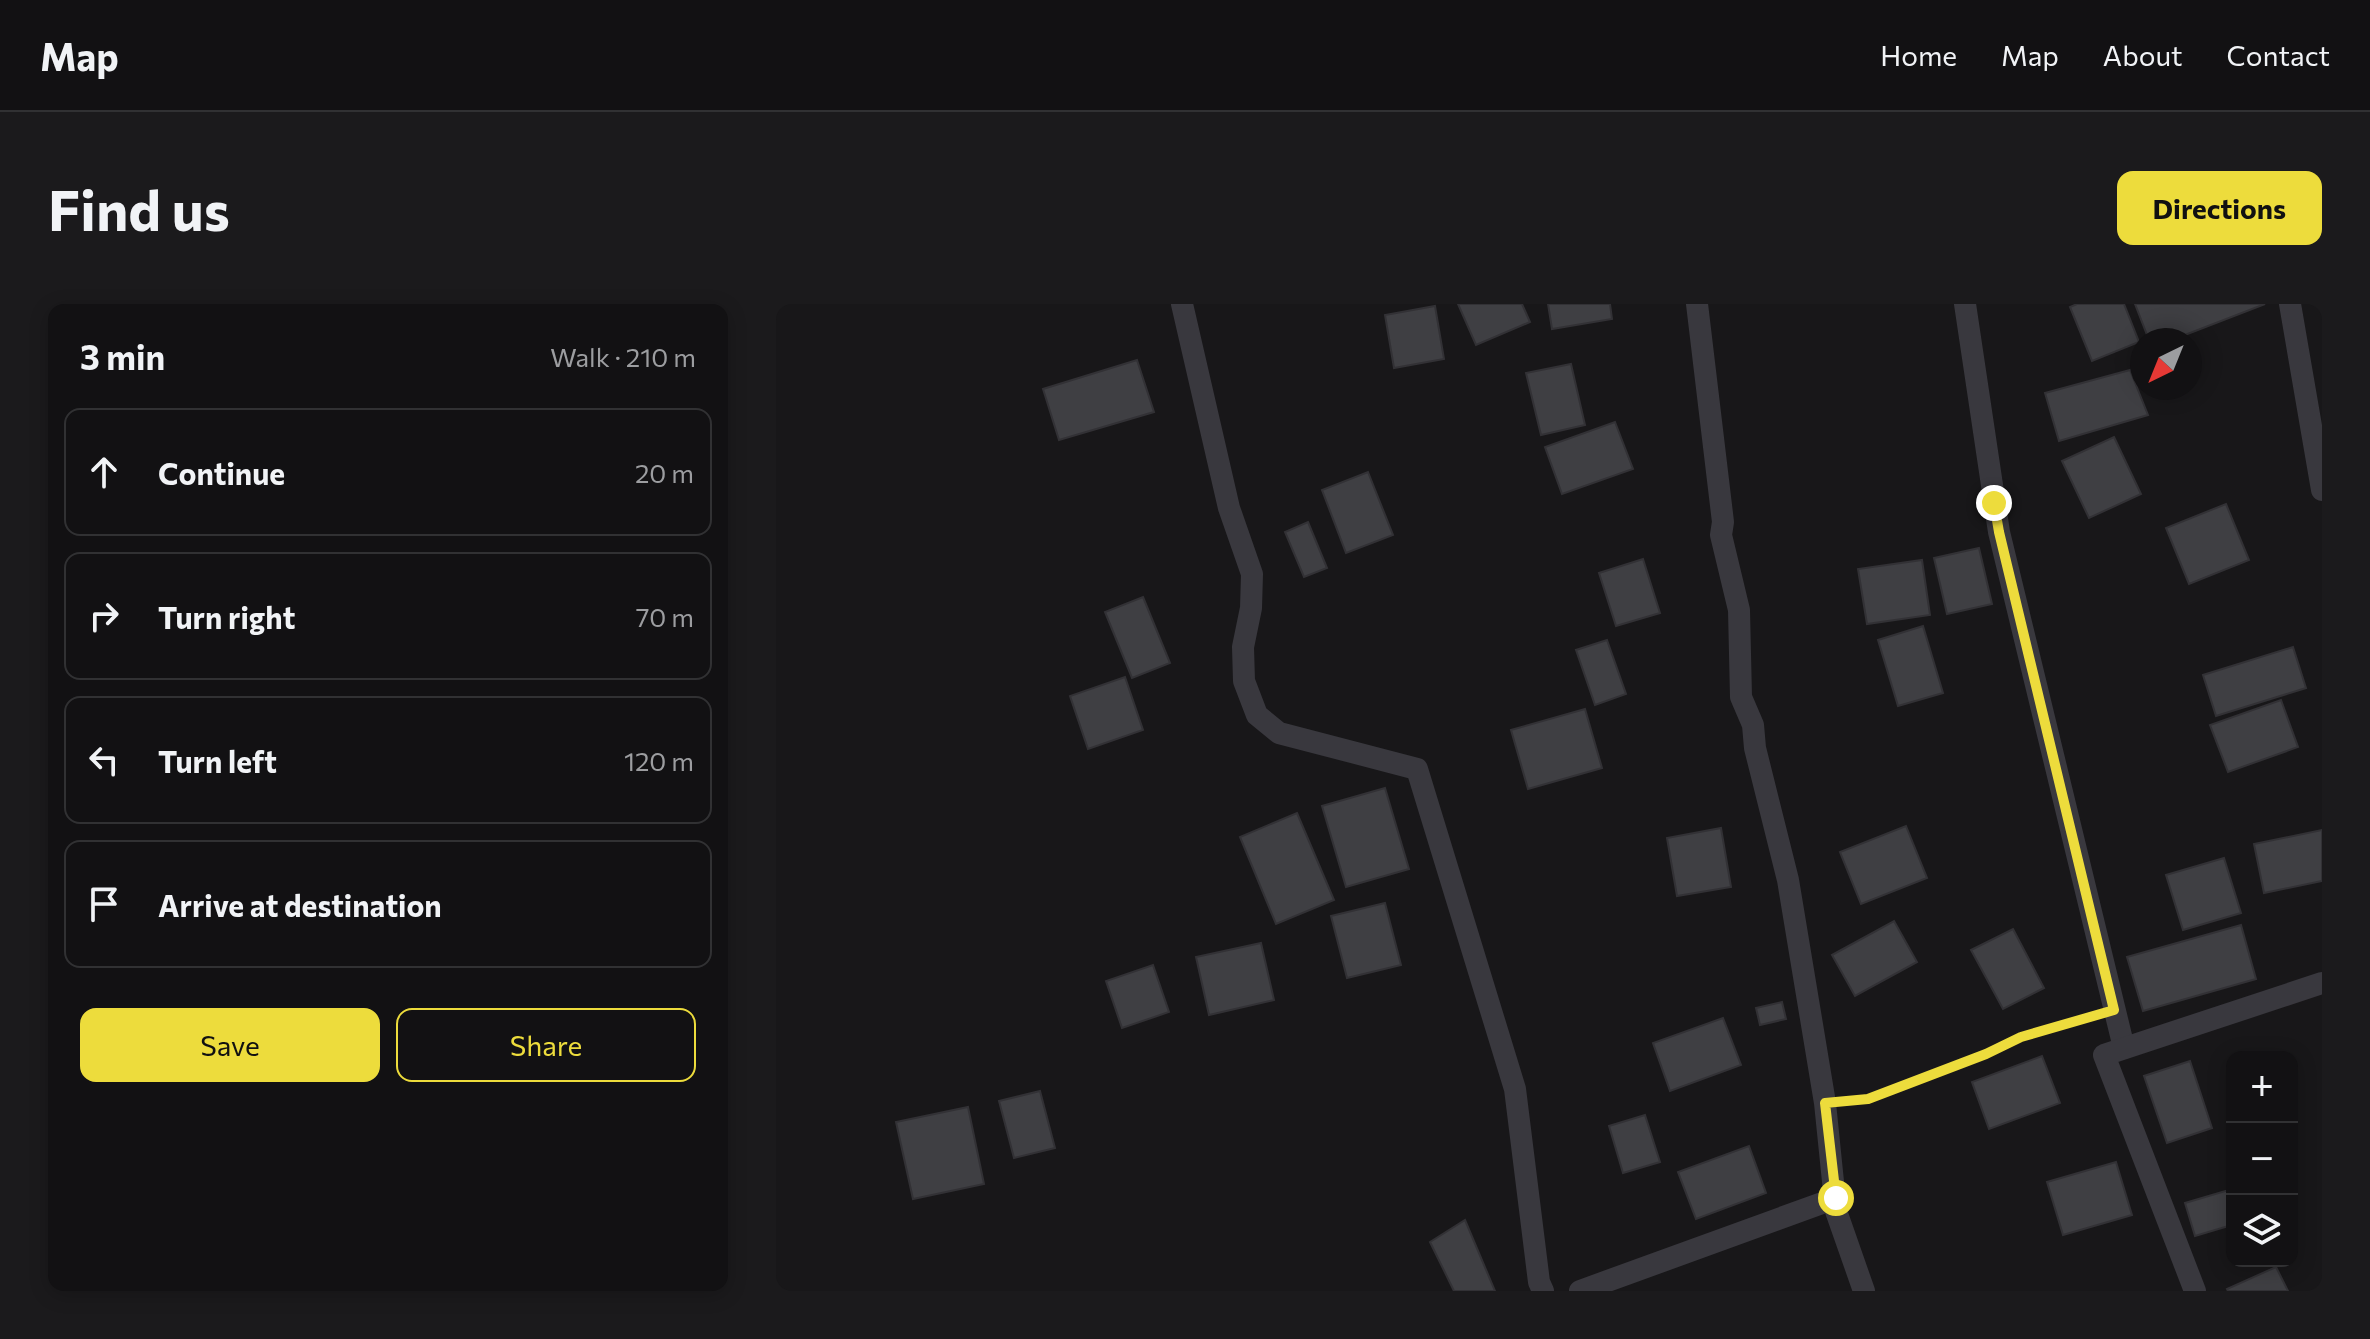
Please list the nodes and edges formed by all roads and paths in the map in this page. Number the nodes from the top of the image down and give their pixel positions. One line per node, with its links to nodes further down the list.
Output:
1 (1182, 304): 11 (street)
2 (1697, 304): 9 (street)
3 (1965, 304): 7 (street)
4 (2290, 304): 5 (street)
5 (2322, 490)
6 (2322, 983): 8 (street)
7 (2114, 1010): 8 (street); 9 (path)
8 (2124, 1048): 14 (street)
9 (1825, 1103): 10 (street)
10 (1836, 1198): 12 (street); 13 (street)
11 (1543, 1291)
12 (1580, 1291)
13 (1864, 1291)
14 (2195, 1291)

